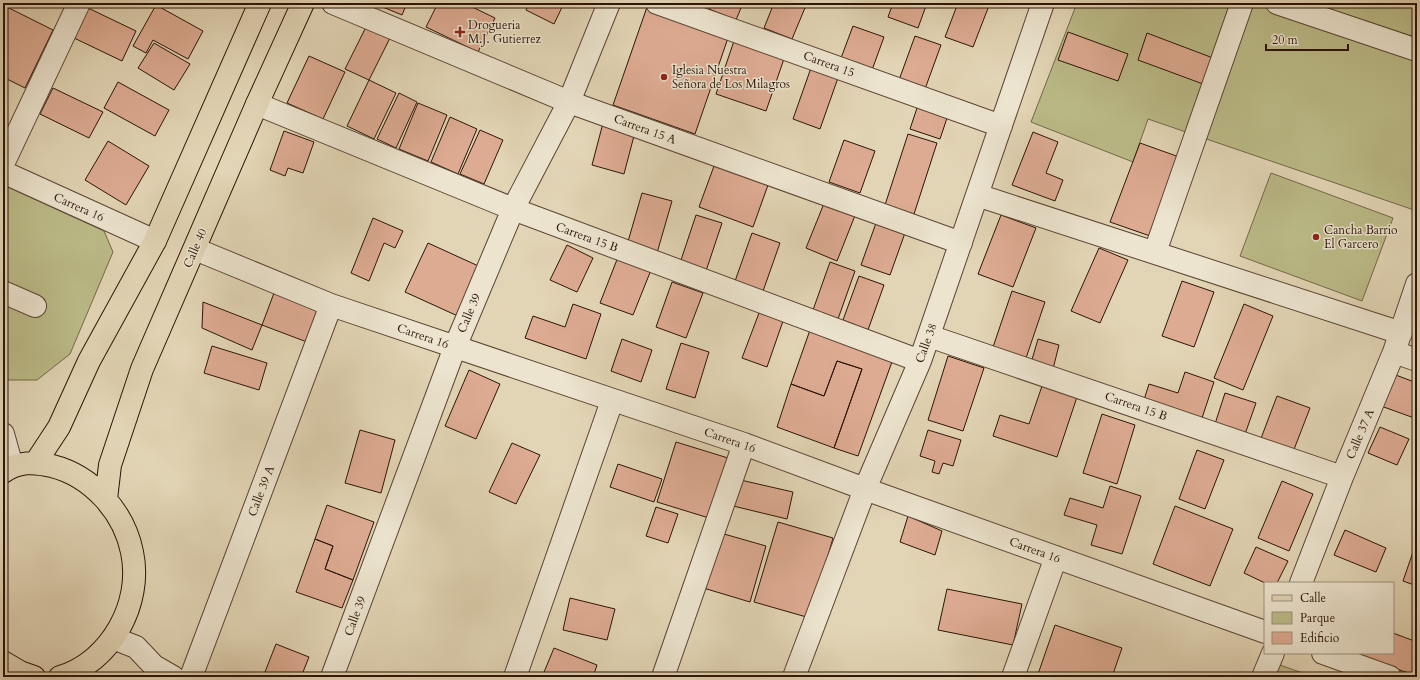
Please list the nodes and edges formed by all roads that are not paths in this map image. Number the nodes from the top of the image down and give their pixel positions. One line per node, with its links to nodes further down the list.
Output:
1 (79, 3): 14 (street)
2 (260, 3): 18 (main road)
3 (303, 3): 12 (main road, Calle 40)
4 (333, 3): 11 (street, Carrera 15 A)
5 (609, 3): 11 (street, Calle 39)
6 (657, 3): 13 (street, Carrera 15)
7 (1242, 3): 21 (street)
8 (1277, 3): 10 (street)
9 (1041, 4): 13 (street, Calle 38)
10 (1417, 50)
11 (569, 102): 17 (street, Calle 39); 19 (street, Carrera 15 A)
12 (257, 104): 17 (street, Carrera 15 B); 20 (main road, Calle 40)
13 (1001, 126): 16 (street, Calle 38)
14 (3, 164)
15 (3, 172): 18 (street, Carrera 16)
16 (977, 195): 19 (street, Calle 38); 21 (street)
17 (513, 209): 28 (street, Calle 39); 30 (street, Carrera 15 B)
18 (155, 240): 34 (main road)
19 (961, 242): 26 (street, Calle 38)
20 (195, 249): 24 (street, Carrera 16); 38 (main road, Calle 40)
21 (1155, 252): 27 (street)
22 (1417, 284): 27 (street, Calle 37 A)
23 (3, 292): 25 (street)
24 (331, 305): 28 (street, Carrera 16); 49 (street, Calle 39 A)
25 (35, 306)
26 (929, 336): 30 (street, Calle 38); 36 (street, Carrera 15 B)
27 (1397, 343): 29 (street); 36 (street, Calle 37 A)
28 (455, 347): 31 (street, Carrera 16); 50 (street, Calle 39)
29 (1417, 360)
30 (920, 361): 37 (street, Calle 38)
31 (612, 401): 33 (street, Carrera 16); 51 (street)
32 (3, 434): 35 (street)
33 (744, 444): 37 (street, Carrera 16); 52 (street)
34 (36, 462): 35 (main road); 38 (main road)
35 (8, 469)
36 (1342, 477): 40 (street, Calle 37 A)
37 (865, 489): 39 (street, Carrera 16); 53 (street, Calle 38)
38 (106, 499): 42 (main road)
39 (1056, 557): 41 (street, Carrera 16); 54 (street)
40 (1301, 582)
41 (1264, 632)
42 (113, 638): 47 (main road); 48 (street)
43 (1273, 654): 55 (street)
44 (1326, 654): 56 (street)
45 (3, 663): 46 (main road)
46 (34, 677)
47 (60, 677)
48 (173, 677)
49 (191, 677)
50 (332, 677)
51 (515, 677)
52 (663, 677)
53 (794, 677)
54 (1012, 677)
55 (1263, 677)
56 (1390, 677)

